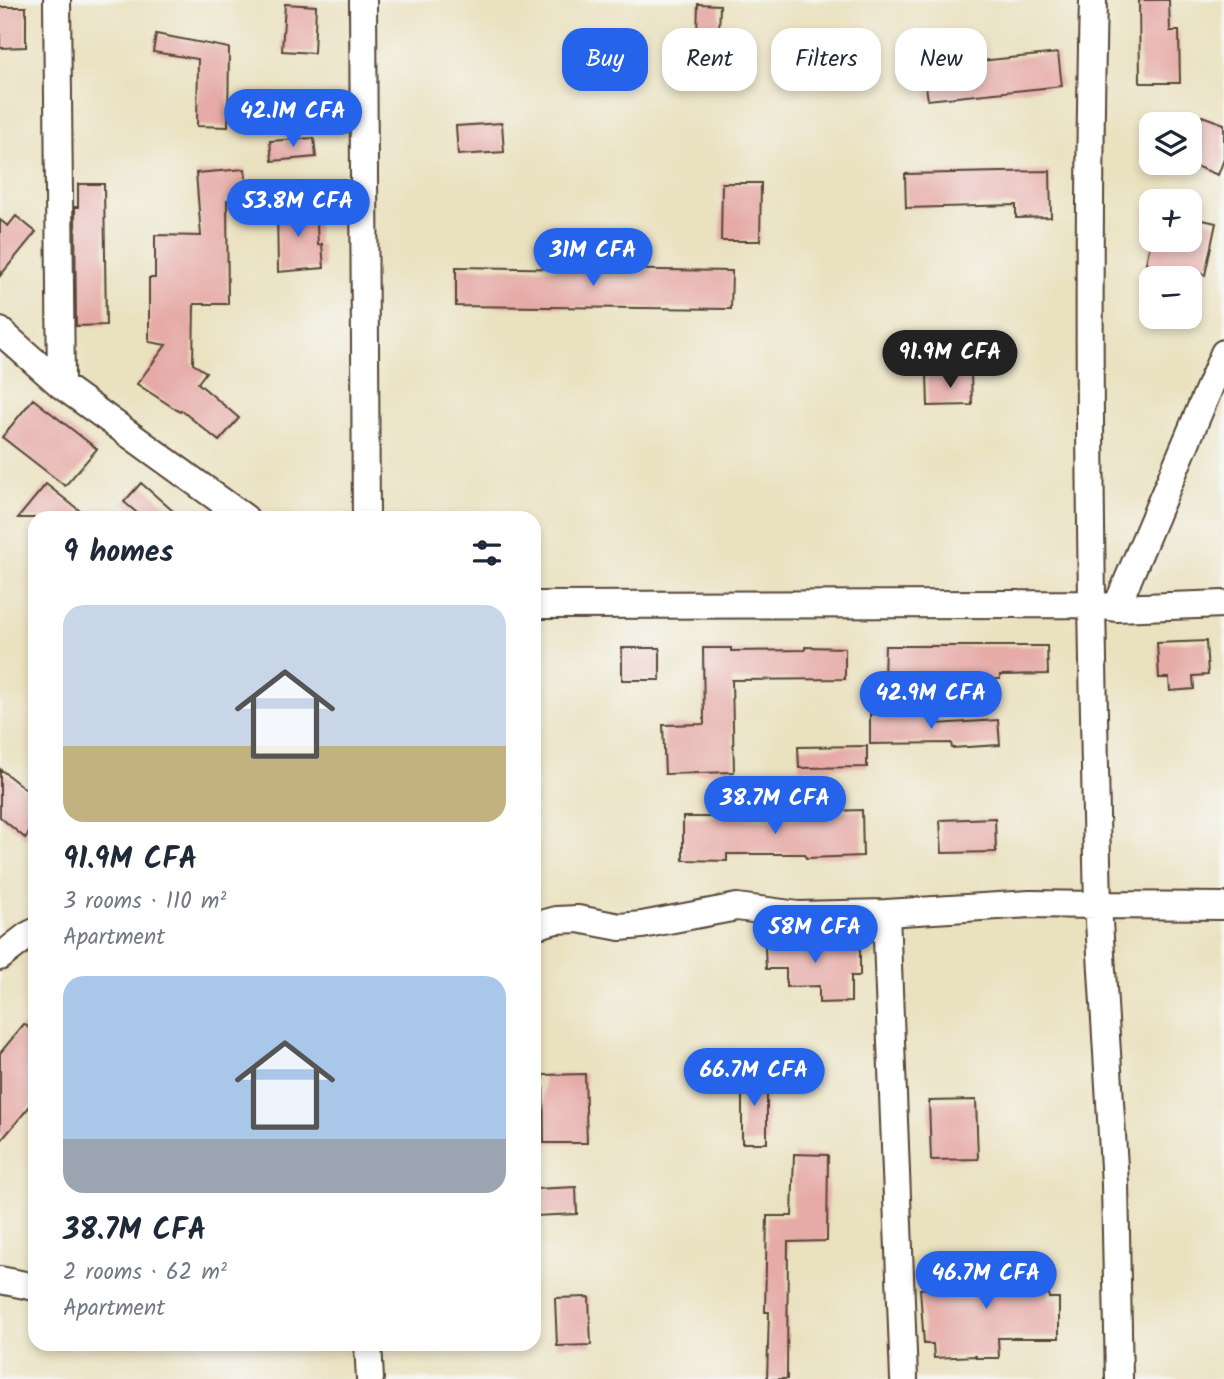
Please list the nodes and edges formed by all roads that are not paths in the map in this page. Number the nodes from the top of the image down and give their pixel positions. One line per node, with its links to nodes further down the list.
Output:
1 (57, 0): 6 (street)
2 (363, 0): 8 (street)
3 (1093, 0): 11 (street)
4 (0, 331): 6 (street)
5 (1224, 353): 11 (street)
6 (61, 385): 7 (street)
7 (235, 511)
8 (366, 511)
9 (1224, 604): 11 (street)
10 (541, 605): 11 (street)
11 (1104, 606): 12 (street)
12 (1098, 905): 13 (street); 14 (street); 23 (street)
13 (1224, 906)
14 (886, 914): 15 (street); 22 (street)
15 (541, 924)
16 (28, 936): 17 (street)
17 (0, 957)
18 (0, 1280): 19 (street)
19 (28, 1286)
20 (368, 1351): 21 (street)
21 (370, 1379)
22 (904, 1379)
23 (1119, 1379)

